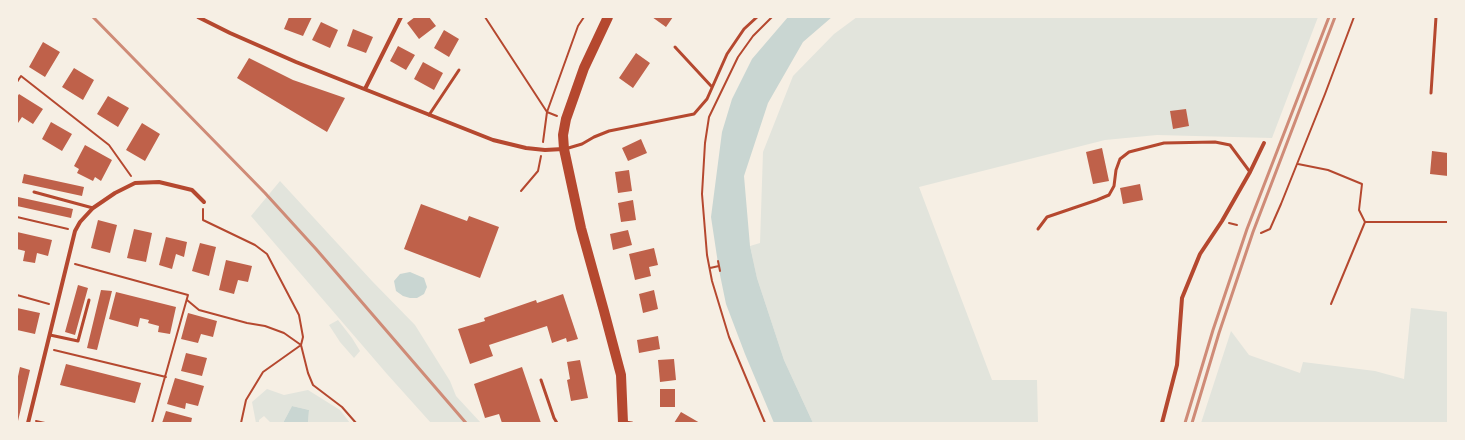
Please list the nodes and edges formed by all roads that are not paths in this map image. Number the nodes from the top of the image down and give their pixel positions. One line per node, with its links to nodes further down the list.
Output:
1 (198, 17): 9 (street)
2 (401, 17): 9 (street)
3 (608, 17): 13 (main road)
4 (757, 17): 8 (lane)
5 (1436, 17): 10 (lane)
6 (674, 47): 8 (lane)
7 (459, 70): 11 (lane)
8 (712, 87): 13 (lane)
9 (365, 90): 11 (street)
10 (1431, 93)
11 (430, 115): 13 (street)
12 (1264, 143): 14 (street)
13 (564, 149): 24 (main road)
14 (1250, 172): 18 (lane); 25 (street)
15 (34, 192): 17 (lane)
16 (204, 202): 17 (street)
17 (93, 208): 20 (street)
18 (1038, 229)
19 (89, 300): 20 (lane)
20 (50, 335): 22 (street)
21 (541, 380): 23 (lane)
22 (28, 423)
23 (557, 423)
24 (626, 423)
25 (1162, 423)

